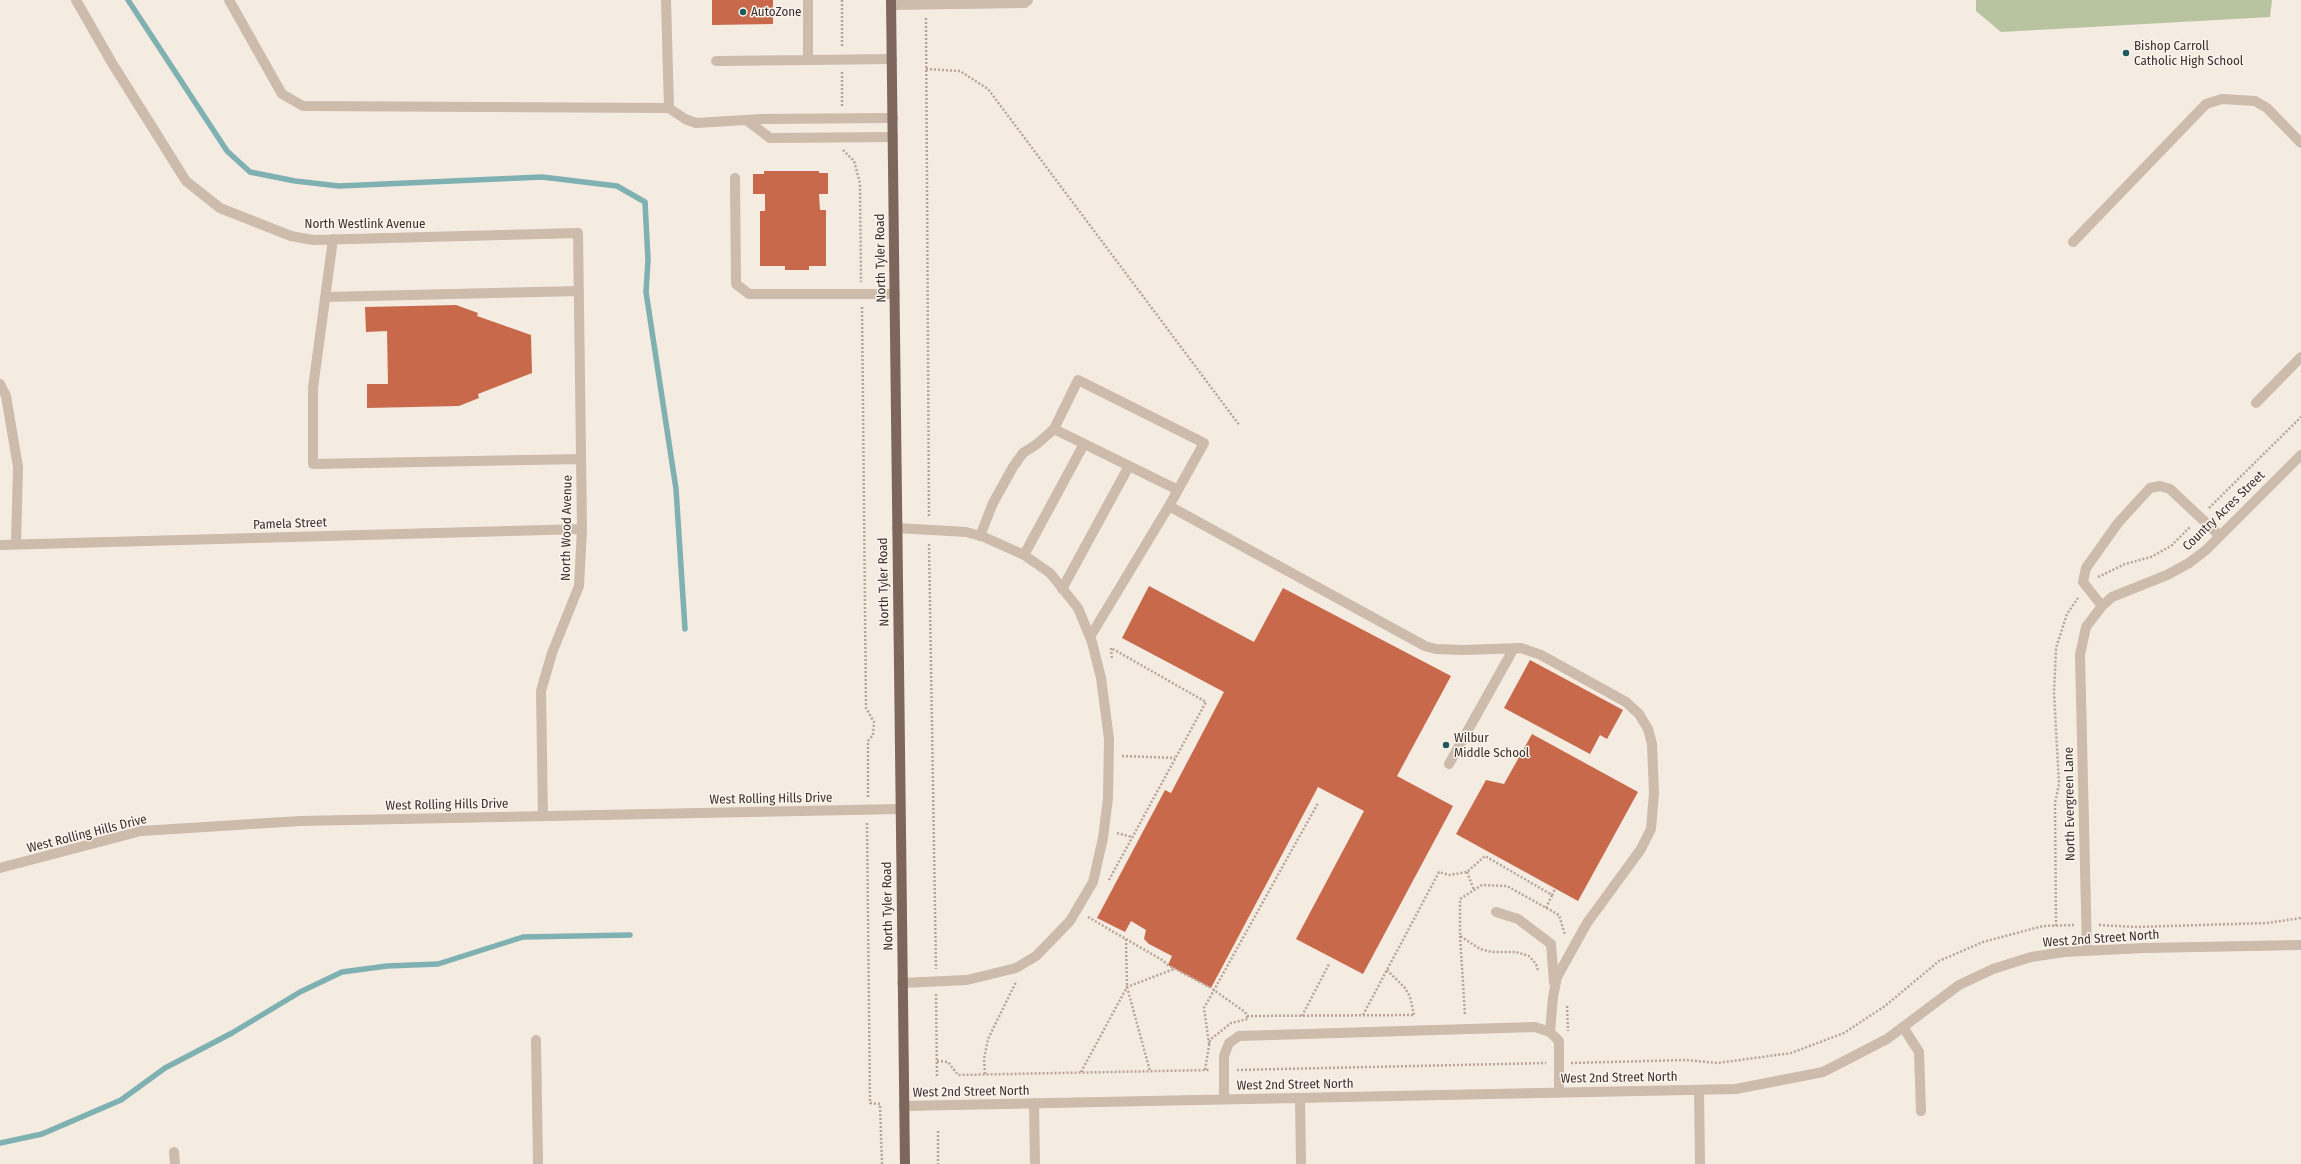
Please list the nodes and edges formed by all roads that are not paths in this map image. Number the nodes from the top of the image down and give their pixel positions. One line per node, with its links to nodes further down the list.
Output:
1 (76, 0): 17 (street, North Westlink Avenue)
2 (229, 0): 10 (street)
3 (666, 0): 10 (street)
4 (808, 0): 8 (street)
5 (1026, 2): 6 (street)
6 (891, 3): 7 (main road, North Tyler Road)
7 (892, 59): 8 (street); 11 (main road, North Tyler Road)
8 (808, 60): 9 (street)
9 (716, 61)
10 (669, 108): 12 (street)
11 (893, 118): 12 (street); 13 (main road, North Tyler Road)
12 (749, 122): 13 (street)
13 (893, 137): 20 (main road, North Tyler Road)
14 (2301, 143): 18 (street)
15 (735, 178): 20 (street)
16 (578, 233): 17 (street, North Westlink Avenue); 19 (street, North Wood Avenue)
17 (333, 239): 21 (street)
18 (2073, 242)
19 (579, 291): 21 (street); 28 (street, North Wood Avenue)
20 (895, 294): 32 (main road, North Tyler Road)
21 (325, 297): 28 (street)
22 (2301, 357): 24 (street)
23 (0, 384): 36 (street)
24 (2256, 403)
25 (1054, 429): 26 (street); 30 (street); 34 (street)
26 (1084, 444): 29 (street); 38 (street)
27 (2301, 454): 35 (street, Country Acres Street)
28 (581, 459): 33 (street, North Wood Avenue)
29 (1129, 466): 30 (street); 39 (street)
30 (1178, 490): 31 (street)
31 (1169, 506): 41 (street); 42 (street)
32 (897, 528): 34 (street); 45 (main road, North Tyler Road)
33 (582, 529): 36 (street, Pamela Street); 46 (street, North Wood Avenue)
34 (980, 536): 38 (street)
35 (2220, 536): 40 (street, Country Acres Street); 40 (street)
36 (16, 544): 37 (street, Pamela Street)
37 (0, 545)
38 (1024, 555): 39 (street)
39 (1062, 589): 41 (street)
40 (2102, 606): 43 (street, Country Acres Street)
41 (1090, 637): 51 (street)
42 (1514, 648): 44 (street); 52 (street)
43 (2080, 655): 50 (street, North Evergreen Lane)
44 (1449, 764)
45 (900, 809): 46 (street, West Rolling Hills Drive); 51 (main road, North Tyler Road)
46 (543, 816): 47 (street, West Rolling Hills Drive)
47 (0, 868)
48 (1496, 912): 52 (street)
49 (2301, 945): 50 (street, West 2nd Street North)
50 (2087, 951): 53 (street, West 2nd Street North)
51 (902, 983): 61 (main road, North Tyler Road)
52 (1555, 986): 54 (street)
53 (1903, 1028): 56 (street, West 2nd Street North); 62 (street)
54 (1550, 1032): 57 (street); 59 (street)
55 (536, 1040): 65 (street)
56 (1699, 1090): 57 (street, West 2nd Street North); 69 (street)
57 (1559, 1093): 58 (street, West 2nd Street North)
58 (1300, 1098): 59 (street, West 2nd Street North); 68 (street)
59 (1224, 1099): 60 (street, West 2nd Street North)
60 (1034, 1103): 61 (street, West 2nd Street North); 67 (street)
61 (904, 1106): 66 (main road, North Tyler Road)
62 (1921, 1111)
63 (174, 1152): 64 (street)
64 (174, 1164)
65 (538, 1164)
66 (905, 1164)
67 (1035, 1164)
68 (1300, 1164)
69 (1700, 1164)

